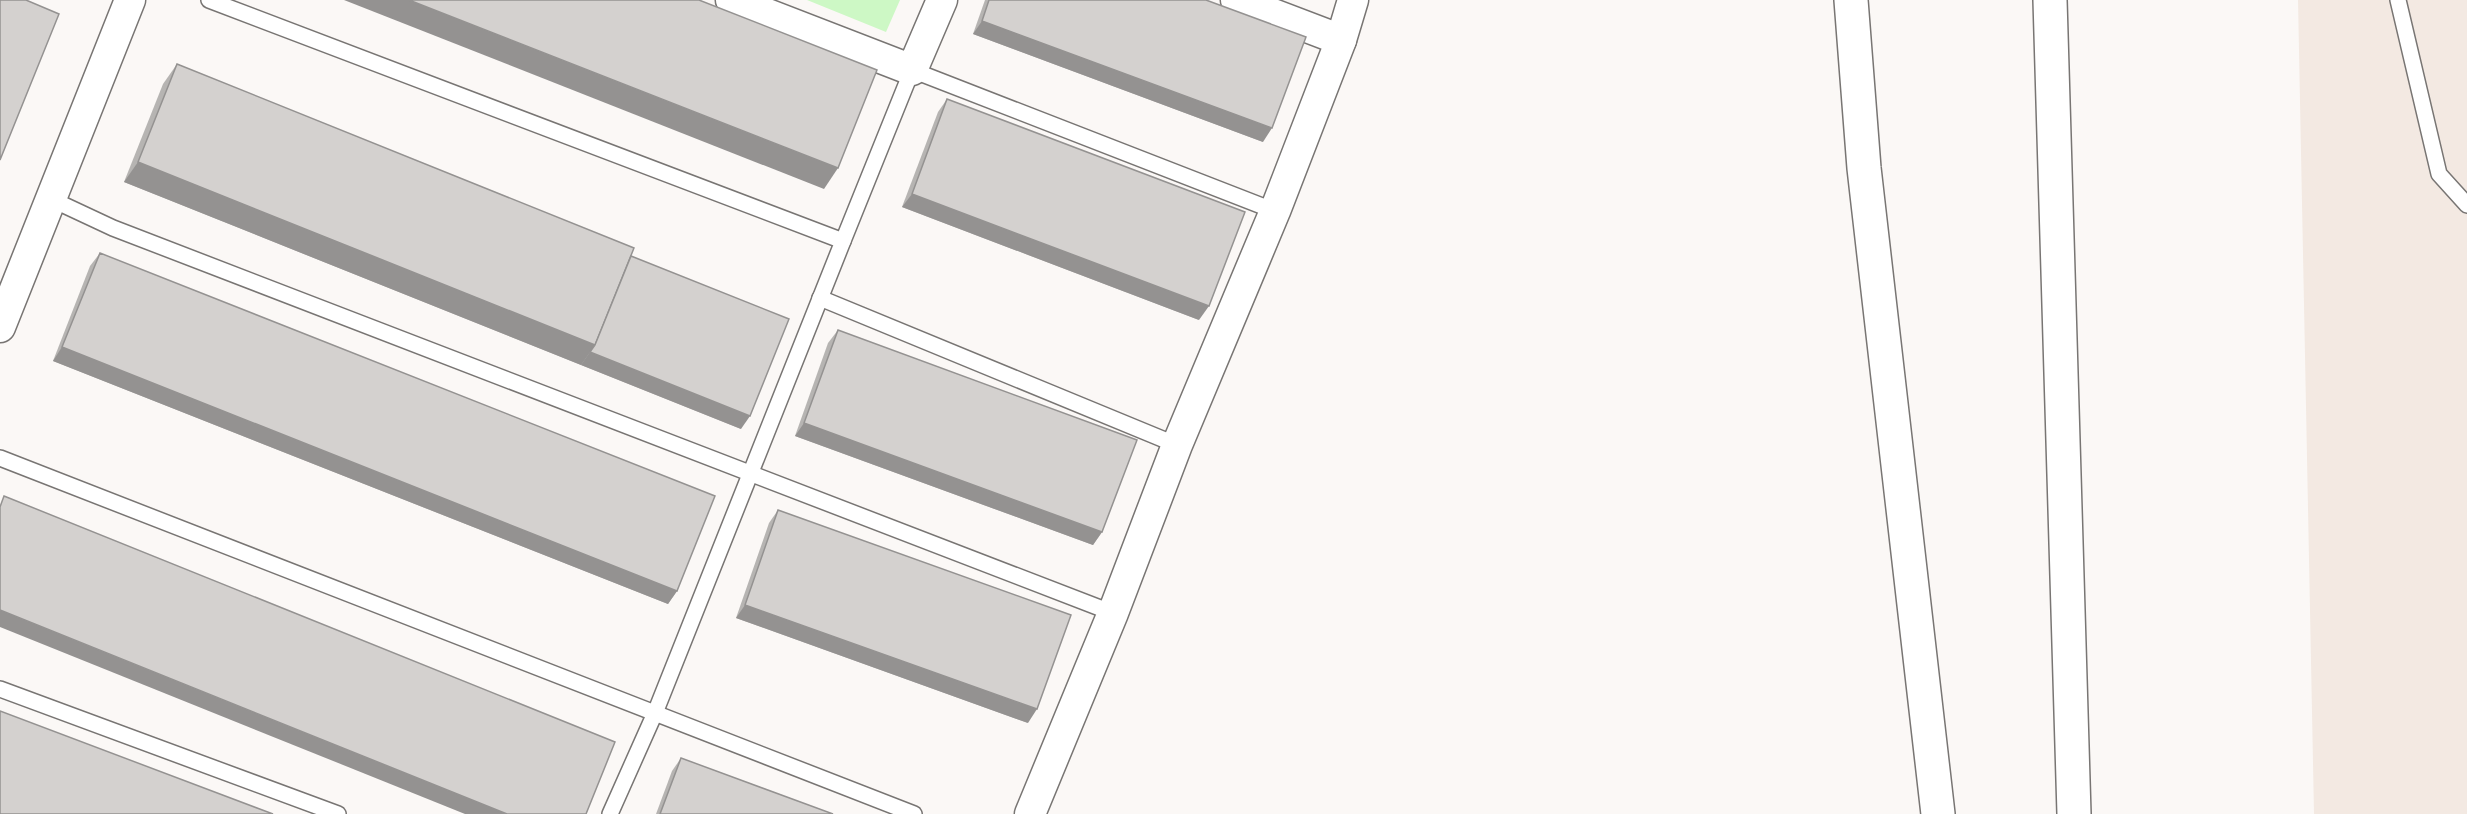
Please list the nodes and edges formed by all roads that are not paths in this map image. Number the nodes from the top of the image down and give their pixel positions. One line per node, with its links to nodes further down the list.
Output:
1 (130, 0): 14 (street)
2 (209, 0): 17 (lane)
3 (731, 0): 12 (street)
4 (942, 0): 12 (street)
5 (1236, 0): 11 (street)
6 (1353, 0): 11 (street)
7 (1834, 0): 13 (main road)
8 (1851, 0): 13 (main road)
9 (2050, 0): 31 (main road)
10 (2398, 0): 15 (lane)
11 (1341, 40): 16 (street)
12 (912, 70): 16 (lane); 17 (lane)
13 (1864, 168): 30 (main road)
14 (51, 199): 19 (street); 22 (lane)
15 (2467, 205)
16 (1275, 211): 20 (street)
17 (843, 241): 18 (lane)
18 (820, 298): 20 (lane); 22 (lane)
19 (0, 327)
20 (1177, 445): 23 (street)
21 (0, 458): 25 (lane)
22 (751, 472): 23 (lane); 25 (lane)
23 (1113, 613): 29 (street)
24 (0, 689): 26 (lane)
25 (655, 713): 27 (lane); 28 (lane)
26 (338, 814)
27 (610, 814)
28 (914, 814)
29 (1030, 814)
30 (1938, 814)
31 (2074, 814)

